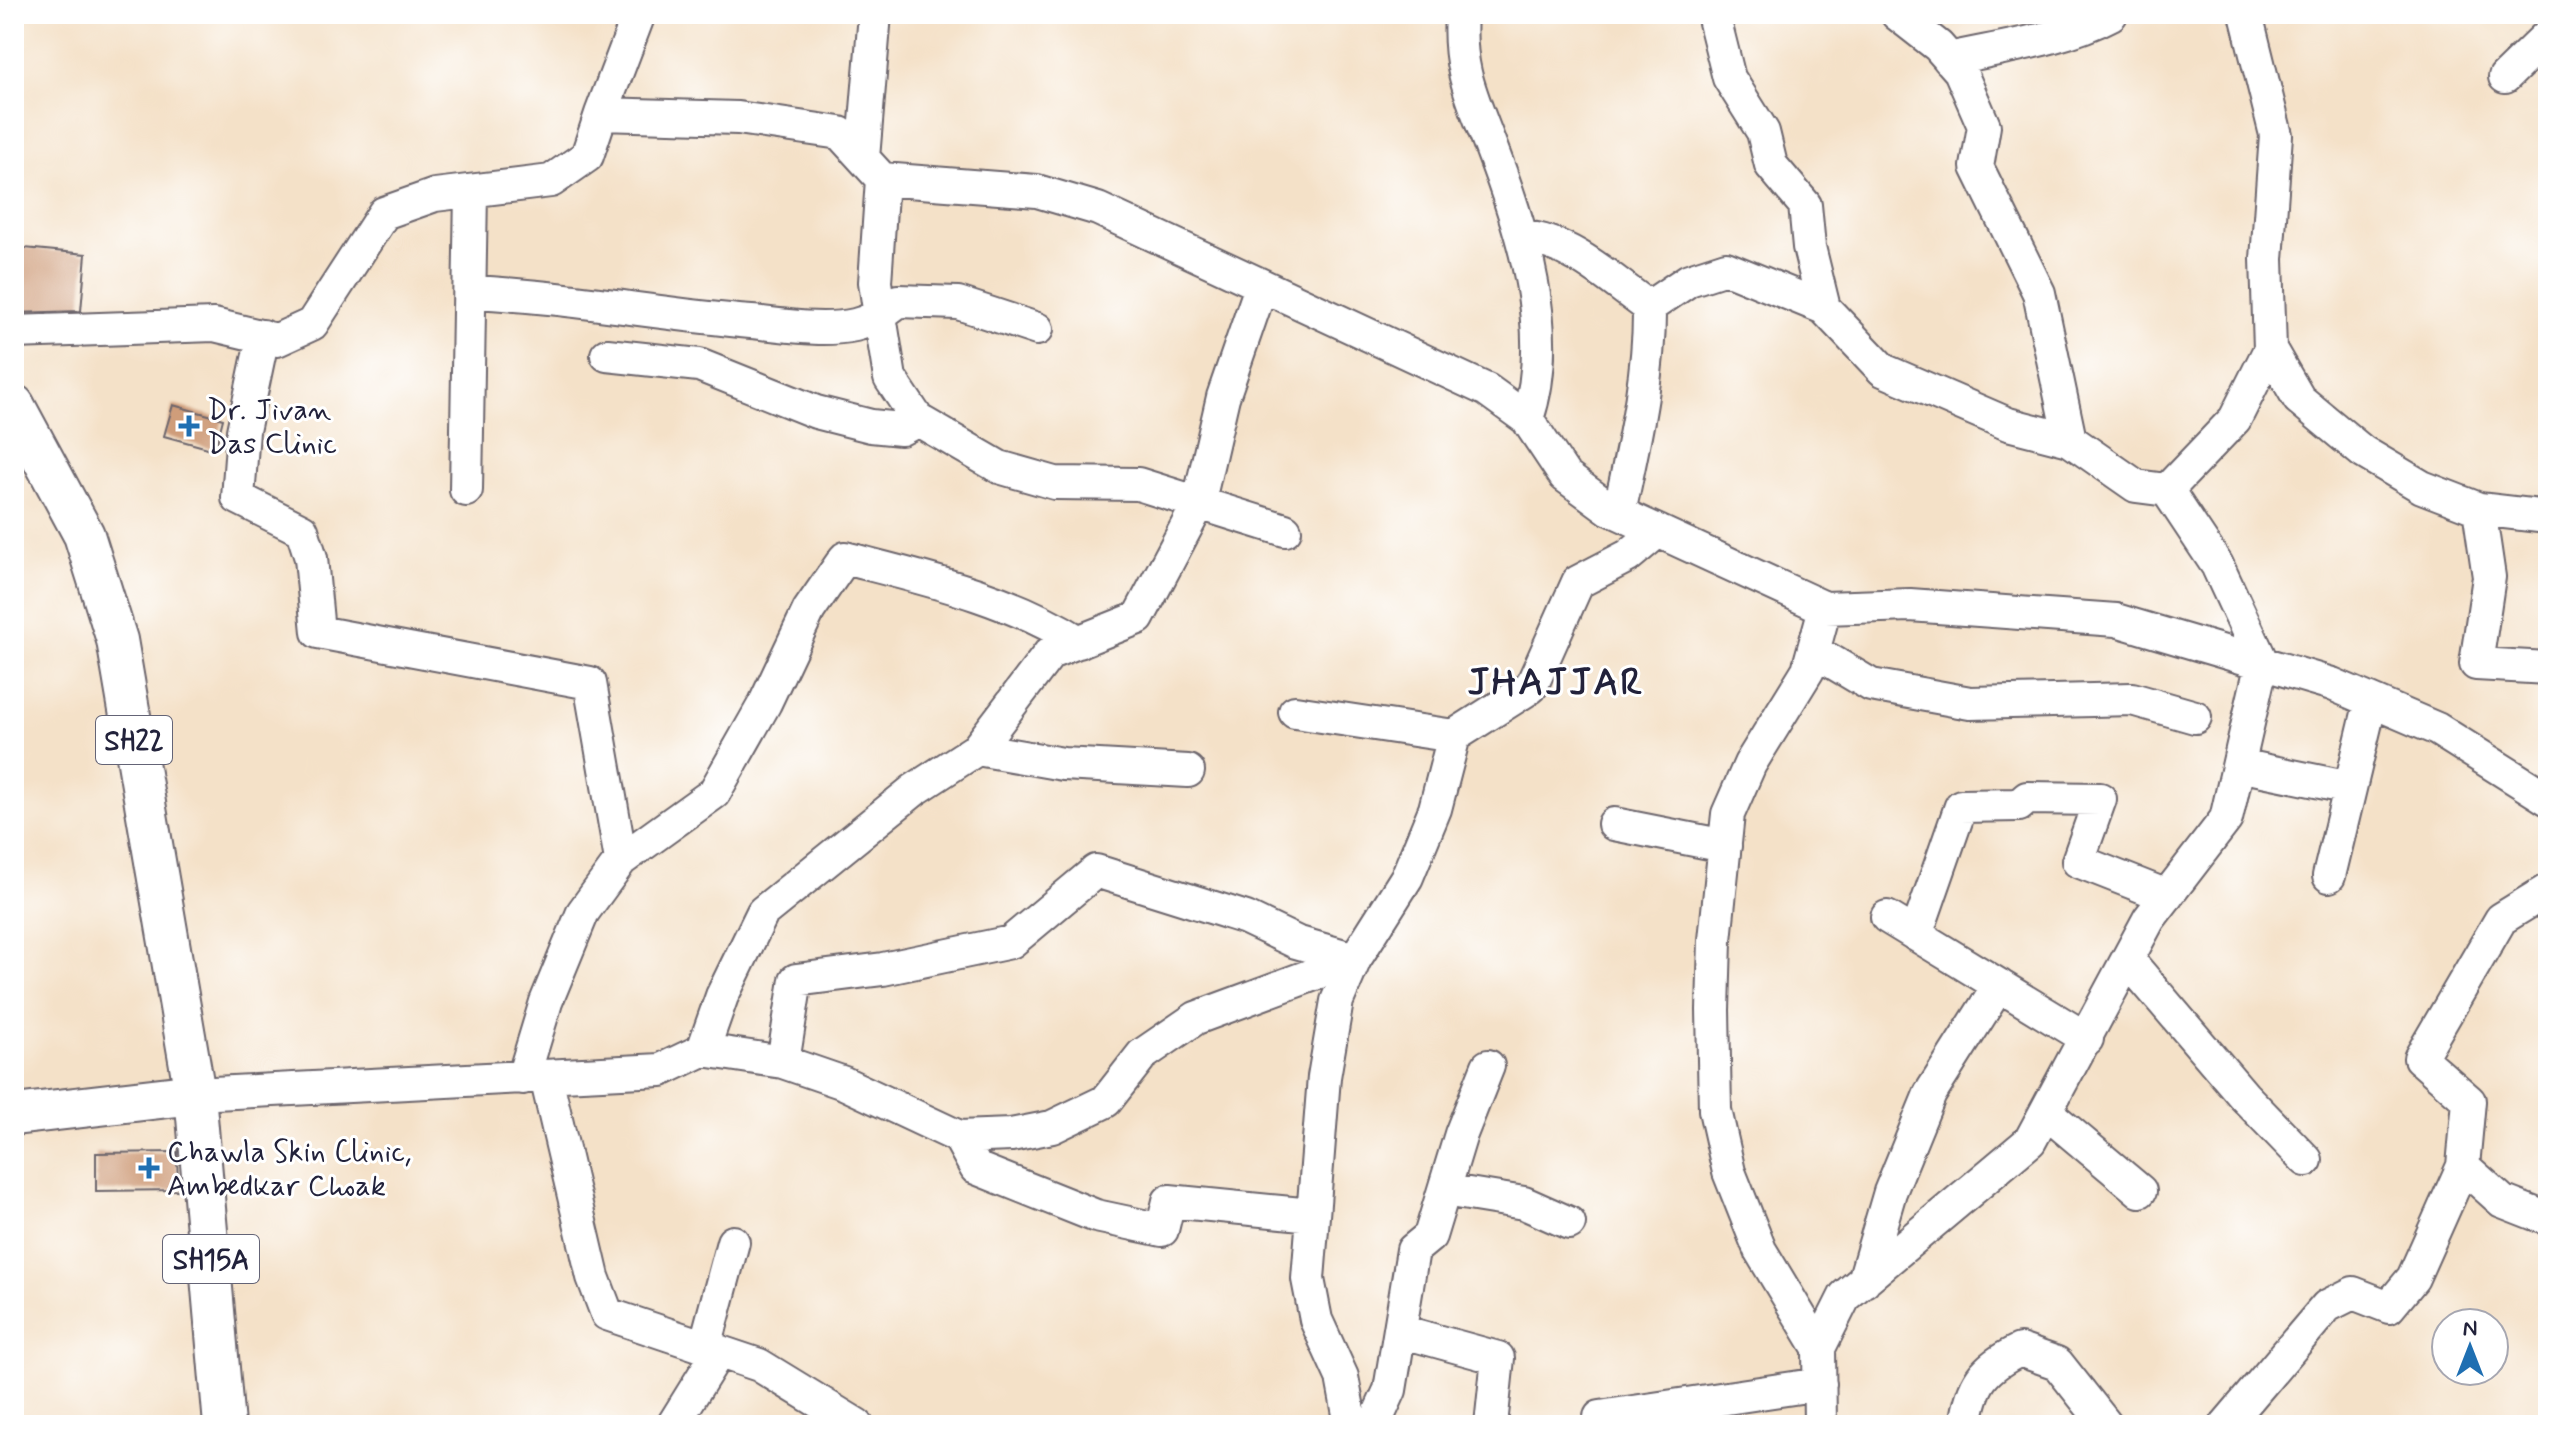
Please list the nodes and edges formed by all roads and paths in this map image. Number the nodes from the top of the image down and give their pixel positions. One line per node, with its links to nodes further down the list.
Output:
1 (639, 14): 11 (street)
2 (875, 14): 12 (street)
3 (1461, 14): 14 (street)
4 (1713, 14): 18 (street)
5 (1897, 14): 9 (street)
6 (2111, 14): 9 (street)
7 (2246, 14): 23 (street)
8 (2548, 35): 10 (street)
9 (1949, 59): 28 (street)
10 (2505, 77)
11 (601, 114): 12 (street); 13 (street)
12 (872, 168): 15 (street); 19 (street)
13 (471, 191): 16 (street); 22 (street)
14 (1524, 237): 17 (street); 26 (street)
15 (1261, 287): 26 (street); 32 (street)
16 (470, 292): 19 (street); 30 (street)
17 (1649, 307): 18 (street); 34 (street)
18 (1824, 308): 28 (street)
19 (880, 316): 20 (street); 27 (street)
20 (1037, 329)
21 (14, 332): 22 (street)
22 (263, 336): 54 (street)
23 (2270, 349): 31 (street); 33 (street)
24 (607, 355): 27 (street)
25 (14, 405): 29 (main road, SH22)
26 (1527, 419): 34 (street)
27 (918, 420): 32 (street)
28 (2070, 440): 31 (street)
29 (24, 449): 68 (main road, SH22)
30 (466, 490)
31 (2167, 490): 41 (street)
32 (1198, 505): 36 (street); 39 (street)
33 (2479, 509): 35 (street); 42 (street)
34 (1619, 513): 37 (street)
35 (2548, 517)
36 (1285, 530)
37 (1658, 531): 38 (street); 46 (street)
38 (1825, 608): 40 (street); 41 (street)
39 (1079, 642): 47 (street); 54 (street)
40 (1814, 651): 45 (street); 53 (street)
41 (2262, 662): 43 (street); 48 (street)
42 (2548, 668)
43 (2371, 701): 50 (street); 51 (street)
44 (1295, 712): 46 (street)
45 (2195, 717)
46 (1454, 736): 60 (street)
47 (977, 749): 49 (street); 64 (street)
48 (2239, 765): 50 (street); 57 (street)
49 (1188, 771)
50 (2350, 788): 55 (street)
51 (2548, 799)
52 (1614, 824): 53 (street)
53 (1725, 846): 82 (street)
54 (621, 860): 67 (street)
55 (2329, 876)
56 (2548, 890): 73 (street)
57 (2167, 896): 59 (street); 61 (street)
58 (1887, 917): 59 (street)
59 (1916, 935): 62 (street)
60 (1355, 959): 65 (street); 71 (street); 76 (street)
61 (2128, 960): 63 (street); 72 (street)
62 (1999, 985): 63 (street); 80 (street)
63 (2087, 1039): 69 (street)
64 (703, 1050): 65 (street); 67 (street)
65 (783, 1062): 71 (street)
66 (1488, 1066): 74 (street)
67 (534, 1077): 68 (street); 83 (street)
68 (195, 1094): 70 (main road); 86 (main road, SH15A)
69 (2046, 1112): 75 (street); 80 (street)
70 (14, 1115)
71 (959, 1137): 76 (street)
72 (2306, 1160)
73 (2463, 1166): 77 (street); 95 (street)
74 (1444, 1190): 78 (street); 81 (street)
75 (2140, 1191)
76 (1312, 1215): 89 (street)
77 (2548, 1219)
78 (1569, 1223)
79 (733, 1242): 83 (street)
80 (1864, 1281): 82 (street)
81 (1400, 1331): 90 (street); 91 (street)
82 (1819, 1348): 84 (street)
83 (712, 1349): 87 (street); 88 (street)
84 (1820, 1384): 85 (street); 92 (street)
85 (1600, 1417)
86 (224, 1425)
87 (673, 1425)
88 (857, 1425)
89 (1351, 1425)
90 (1374, 1425)
91 (1491, 1425)
92 (1820, 1425)
93 (1966, 1425): 94 (street)
94 (2106, 1425)
95 (2226, 1425)

